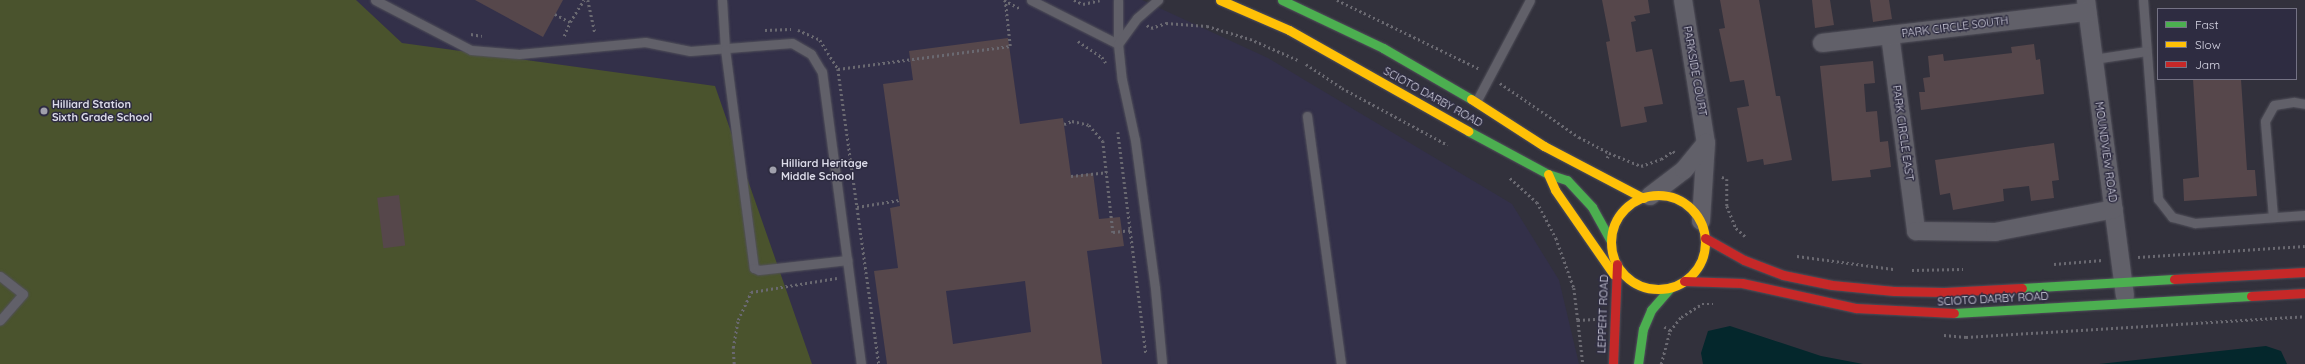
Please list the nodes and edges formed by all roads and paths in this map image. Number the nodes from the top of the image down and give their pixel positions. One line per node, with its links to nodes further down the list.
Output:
1 (375, 0): 27 (lane)
2 (584, 0): 20 (path)
3 (588, 0): 21 (path)
4 (722, 0): 27 (lane)
5 (1004, 0): 17 (path)
6 (1032, 0): 26 (lane)
7 (1074, 0): 8 (path)
8 (1100, 0)
9 (1118, 0): 26 (lane)
10 (1158, 0): 19 (lane)
11 (1220, 0): 40 (main road, SCIOTO DARBY ROAD)
12 (1282, 0): 32 (main road, SCIOTO DARBY ROAD)
13 (1530, 0): 32 (lane)
14 (1683, 0): 37 (street, PARKSIDE COURT)
15 (2143, 0): 28 (lane)
16 (2086, 6): 22 (street, PARK CIRCLE SOUTH); 29 (street, MOUNDVIEW ROAD)
17 (1025, 12)
18 (555, 14): 20 (path)
19 (1137, 18): 26 (lane); 38 (path)
20 (570, 22): 23 (path)
21 (587, 34)
22 (1890, 35): 25 (street, PARK CIRCLE SOUTH); 46 (street, PARK CIRCLE EAST)
23 (572, 36)
24 (1072, 37): 31 (path)
25 (1822, 43)
26 (1118, 44): 79 (lane)
27 (726, 49): 55 (lane); 55 (lane)
28 (2146, 51): 29 (lane); 48 (lane)
29 (2094, 59): 46 (street, MOUNDVIEW ROAD)
30 (838, 68): 45 (path)
31 (1109, 68)
32 (1476, 102): 43 (main road, SCIOTO DARBY ROAD)
33 (2305, 104): 48 (lane)
34 (1307, 116): 80 (lane)
35 (1064, 124): 39 (path)
36 (1117, 126): 49 (path)
37 (1706, 143): 43 (street); 50 (street, PARKSIDE COURT)
38 (1453, 147)
39 (1107, 172): 41 (path); 49 (path)
40 (1548, 174): 51 (main road, SCIOTO DARBY ROAD); 65 (main road)
41 (1071, 176)
42 (1509, 177): 74 (path)
43 (1646, 197): 50 (main road); 51 (main road)
44 (899, 200): 45 (path)
45 (857, 207): 62 (path)
46 (2114, 209): 54 (street, MOUNDVIEW ROAD)
47 (2305, 215): 48 (lane)
48 (2273, 217)
49 (1132, 230): 75 (path)
50 (1703, 230): 66 (main road); 67 (main road, SCIOTO DARBY ROAD)
51 (1611, 241): 56 (main road)
52 (2305, 246): 54 (path)
53 (1788, 254): 59 (path)
54 (2120, 258): 57 (path); 67 (street, MOUNDVIEW ROAD)
55 (848, 260): 64 (lane)
56 (1617, 264): 65 (main road, LEPPERT ROAD); 68 (main road)
57 (2052, 264)
58 (1968, 269): 60 (path)
59 (1898, 270)
60 (1906, 270)
61 (2305, 272): 67 (main road, SCIOTO DARBY ROAD)
62 (867, 274): 64 (path); 78 (path)
63 (0, 276): 73 (lane)
64 (850, 276): 76 (path); 77 (lane)
65 (1616, 278): 72 (main road, LEPPERT ROAD)
66 (1684, 281): 68 (main road); 70 (main road, SCIOTO DARBY ROAD)
67 (2123, 282): 70 (street, MOUNDVIEW ROAD)
68 (1671, 287): 71 (main road)
69 (2305, 293): 70 (main road, SCIOTO DARBY ROAD)
70 (2126, 303)
71 (1648, 317): 83 (main road); 84 (path)
72 (1614, 318): 74 (path); 82 (main road, LEPPERT ROAD)
73 (0, 320)
74 (1578, 320): 81 (path)
75 (1146, 357)
76 (734, 364)
77 (861, 364)
78 (879, 364)
79 (1162, 364)
80 (1341, 364)
81 (1583, 364)
82 (1613, 364)
83 (1638, 364)
84 (1661, 364)

